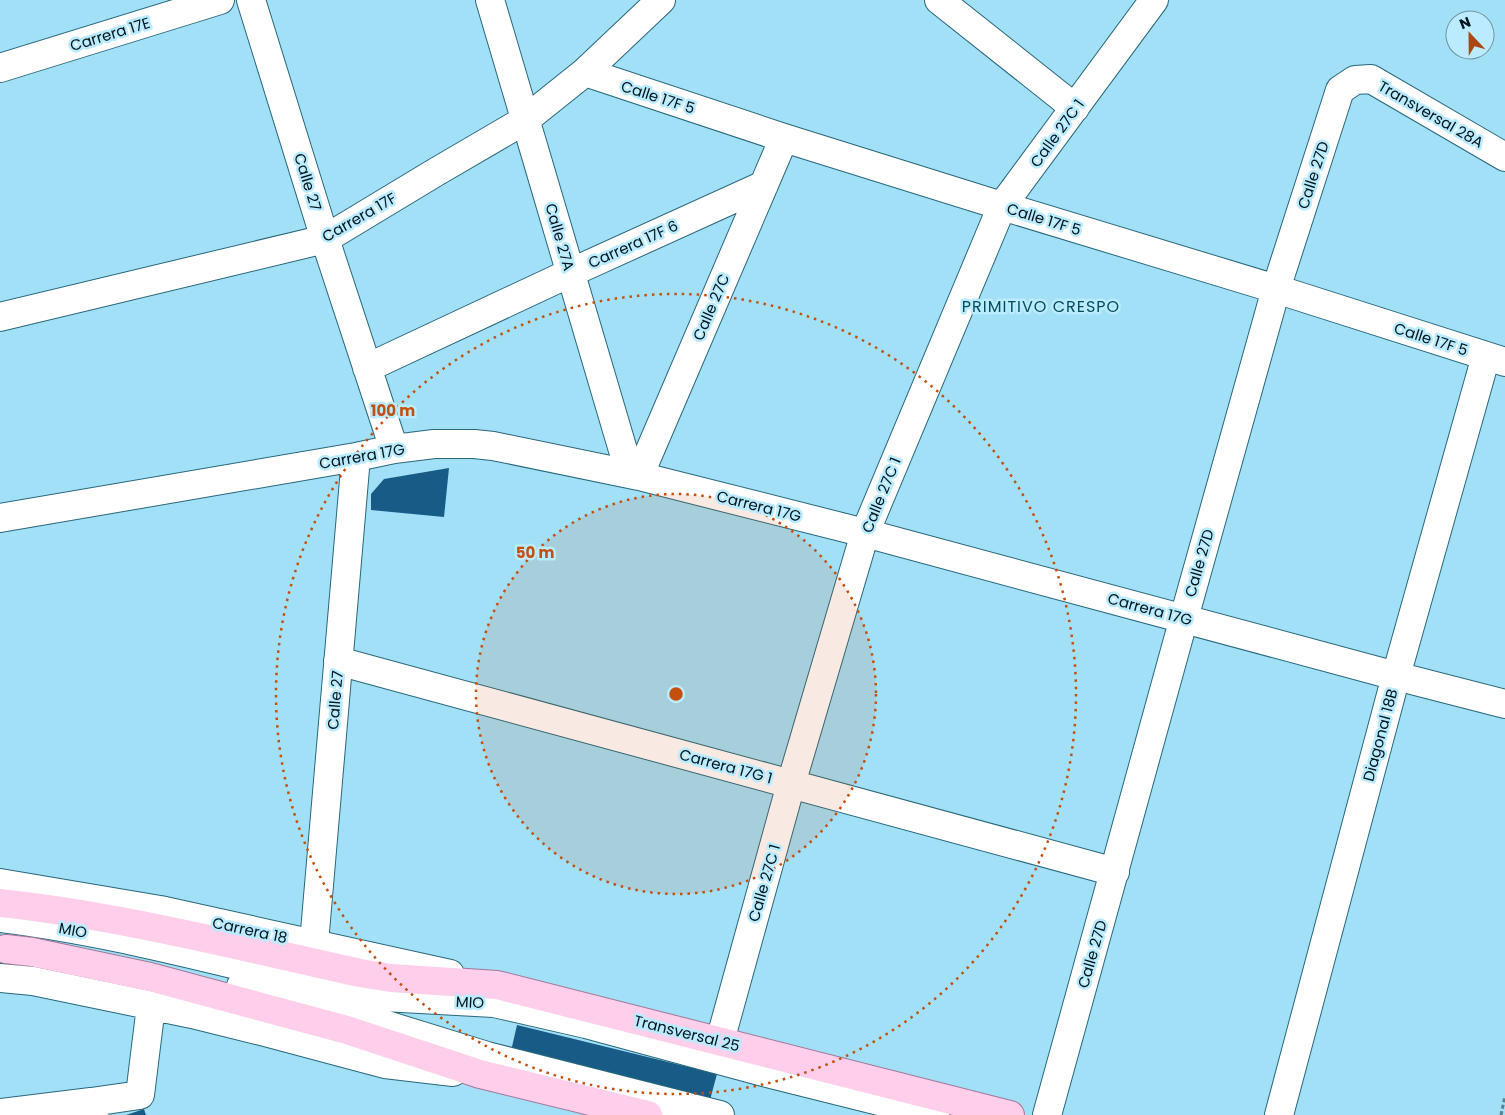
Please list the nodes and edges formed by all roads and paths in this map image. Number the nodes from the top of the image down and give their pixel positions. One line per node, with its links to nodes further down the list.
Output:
1 (220, 0): 7 (street, Carrera 17E)
2 (252, 0): 16 (street, Calle 27)
3 (490, 0): 11 (street, Calle 27A)
4 (661, 0): 8 (street, Carrera 17F)
5 (939, 0): 10 (street)
6 (1154, 0): 10 (street, Calle 27C 1)
7 (0, 68)
8 (585, 72): 11 (street, Carrera 17F); 12 (street, Calle 17F 5)
9 (1355, 80): 13 (street, Transversal 28A); 18 (street, Calle 27D)
10 (1075, 108): 15 (street, Calle 27C 1)
11 (525, 120): 16 (street, Carrera 17F); 17 (street, Calle 27A)
12 (784, 138): 14 (street, Calle 27C); 15 (street, Calle 17F 5)
13 (1505, 157)
14 (764, 185): 17 (street, Carrera 17F 6); 24 (street, Calle 27C)
15 (1002, 206): 18 (street, Calle 17F 5); 26 (street, Calle 27C 1)
16 (325, 239): 19 (street, Carrera 17F); 21 (street, Calle 27)
17 (570, 273): 21 (street, Carrera 17F 6); 24 (street, Calle 27A)
18 (1276, 289): 20 (street, Calle 17F 5); 27 (street, Calle 27D)
19 (0, 317)
20 (1495, 359): 29 (street, Diagonal 18B)
21 (367, 368): 22 (street, Calle 27)
22 (394, 449): 23 (street, Carrera 17G); 24 (street, Carrera 17G)
23 (356, 457): 25 (street, Carrera 17G); 28 (street, Calle 27)
24 (635, 475): 26 (street, Carrera 17G)
25 (0, 518)
26 (864, 533): 27 (street, Carrera 17G); 31 (street, Calle 27C 1)
27 (1184, 618): 29 (street, Carrera 17G); 32 (street, Calle 27D)
28 (338, 661): 31 (street, Carrera 17G 1); 36 (street, Calle 27)
29 (1396, 676): 30 (street, Carrera 17G); 51 (street, Diagonal 18B)
30 (1505, 704)
31 (791, 784): 32 (street, Carrera 17G 1); 41 (street, Calle 27C 1)
32 (1115, 872): 50 (street, Calle 27D)
33 (0, 883): 36 (street, Carrera 18)
34 (0, 903): 37 (main road, Carrera 18)
35 (3, 934): 42 (main road); 47 (street, MIO); 48 (street, MIO)
36 (314, 943): 39 (street, Carrera 18)
37 (360, 973): 39 (main road, Transversal 25)
38 (0, 978): 40 (street)
39 (497, 985): 41 (main road, Transversal 25)
40 (151, 1006): 42 (street); 44 (street)
41 (720, 1041): 49 (main road, Transversal 25)
42 (480, 1074): 46 (main road)
43 (1505, 1096): 52 (path)
44 (93, 1108): 45 (street)
45 (0, 1112)
46 (648, 1115)
47 (720, 1115)
48 (935, 1115)
49 (1010, 1115)
50 (1047, 1115)
51 (1279, 1115)
52 (1501, 1115)

